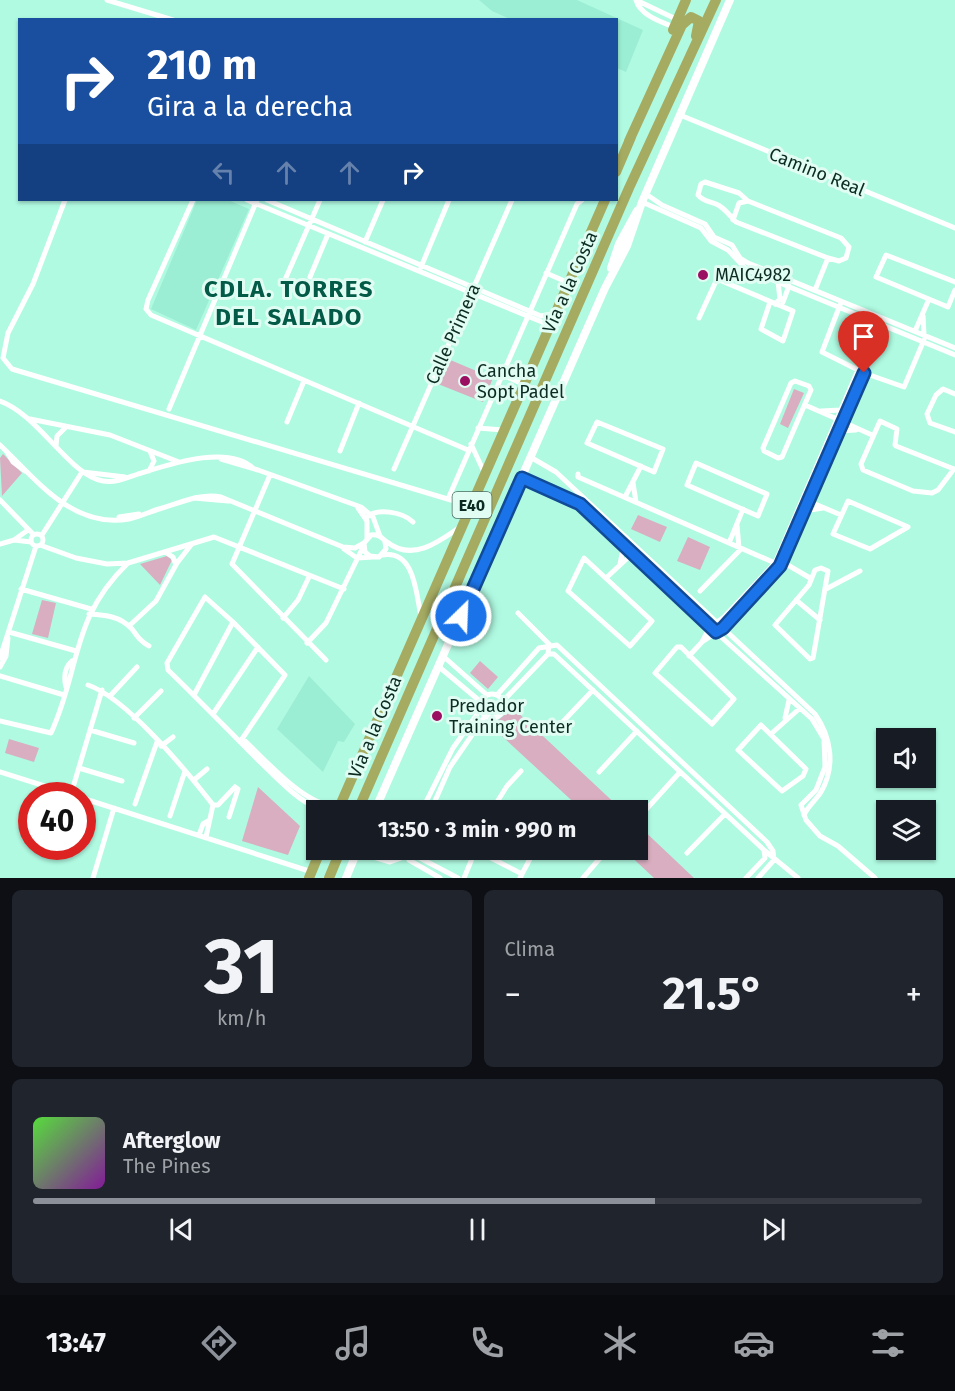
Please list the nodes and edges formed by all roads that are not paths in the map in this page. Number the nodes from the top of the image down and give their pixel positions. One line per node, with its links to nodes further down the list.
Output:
1 (107, 0): 7 (street)
2 (636, 0): 6 (street); 8 (street)
3 (686, 0): 9 (highway)
4 (716, 0): 10 (highway, Vía a la Costa / E40)
5 (730, 0): 11 (street, Vía a la Costa)
6 (660, 13): 8 (street); 9 (street)
7 (166, 18)
8 (657, 20): 9 (street)
9 (676, 23): 12 (highway)
10 (687, 65): 12 (highway); 241 (highway, Vía a la Costa / E40)
11 (680, 115): 14 (street, Vía a la Costa); 30 (street, Camino Real)
12 (629, 141): 13 (highway)
13 (618, 167)
14 (646, 194): 26 (street, Vía a la Costa); 37 (street)
15 (65, 201): 108 (street)
16 (193, 201): 60 (street)
17 (256, 201): 29 (street); 60 (street)
18 (270, 201): 27 (street)
19 (320, 201): 27 (street)
20 (383, 201): 32 (street)
21 (449, 201): 35 (street)
22 (512, 201): 45 (street, Calle Primera)
23 (581, 201): 38 (street)
24 (604, 201): 43 (highway, Vía a la Costa / E40)
25 (748, 201): 28 (street); 28 (street); 34 (street)
26 (642, 202): 37 (street); 94 (street, Vía a la Costa)
27 (312, 218): 29 (street); 32 (street)
28 (734, 220): 34 (street)
29 (309, 226): 31 (street); 40 (street)
30 (955, 228)
31 (328, 234): 33 (street); 39 (street)
32 (365, 241): 33 (street); 35 (street)
33 (362, 248): 36 (street)
34 (828, 258): 47 (street)
35 (422, 265): 36 (street); 45 (street)
36 (419, 272): 48 (street)
37 (762, 272): 41 (street); 47 (street)
38 (546, 273): 43 (street); 55 (street)
39 (310, 277)
40 (284, 282)
41 (778, 282): 44 (street); 51 (street)
42 (955, 282): 49 (street)
43 (569, 283): 54 (highway, Vía a la Costa / E40)
44 (789, 286): 52 (street); 53 (street)
45 (474, 287): 48 (street, Calle Primera); 55 (street)
46 (955, 290): 49 (street)
47 (818, 291): 50 (street)
48 (471, 294): 55 (street); 79 (street, Calle Primera)
49 (929, 299): 56 (street)
50 (842, 301): 53 (street); 59 (street)
51 (773, 303): 52 (street); 52 (street); 57 (street)
52 (783, 307)
53 (839, 308): 61 (street); 64 (street)
54 (557, 312): 55 (street); 58 (highway, Vía a la Costa / E40)
55 (528, 313): 58 (street); 65 (street)
56 (923, 314): 59 (street); 61 (street)
57 (699, 318)
58 (550, 329): 67 (highway, Vía a la Costa / E40)
59 (915, 331): 61 (street)
60 (198, 336): 66 (street); 73 (street)
61 (924, 337): 62 (street); 63 (street); 64 (street)
62 (955, 348)
63 (955, 355)
64 (861, 372): 69 (street)
65 (501, 374): 67 (street); 81 (street)
66 (304, 381): 71 (street); 78 (street)
67 (525, 385): 83 (highway, Vía a la Costa / E40)
68 (955, 394): 86 (street)
69 (850, 396): 74 (street); 77 (street)
70 (0, 401): 76 (street)
71 (359, 403): 79 (street); 93 (street)
72 (805, 405): 72 (street); 75 (street)
73 (169, 409)
74 (841, 410): 75 (street); 77 (street)
75 (819, 411): 77 (street)
76 (28, 418): 80 (street); 90 (street)
77 (839, 420): 84 (street); 85 (street); 105 (street)
78 (287, 422)
79 (412, 426): 91 (street); 97 (street, Calle Primera)
80 (65, 428): 90 (street); 92 (street)
81 (478, 428): 82 (street); 91 (street)
82 (488, 430): 83 (street); 88 (street)
83 (504, 430): 88 (highway, Vía a la Costa / E40)
84 (857, 430): 85 (street); 87 (street)
85 (837, 431): 105 (street)
86 (955, 432)
87 (872, 435): 98 (street); 98 (street)
88 (498, 442): 101 (highway, Vía a la Costa / E40)
89 (0, 445): 112 (street)
90 (56, 446): 100 (street)
91 (470, 447): 101 (street); 108 (street)
92 (150, 451): 95 (street); 99 (street)
93 (340, 451)
94 (532, 458): 104 (street, Vía a la Costa); 143 (street)
95 (180, 462): 99 (street); 103 (street)
96 (641, 466): 96 (street); 106 (street)
97 (394, 469)
98 (955, 469)
99 (148, 471): 100 (street)
100 (82, 472): 112 (street)
101 (485, 474): 113 (highway, Vía a la Costa / E40)
102 (578, 474): 107 (street)
103 (270, 476): 116 (street); 119 (street)
104 (522, 478): 134 (street); 182 (street, Vía a la Costa)
105 (814, 479): 110 (street); 148 (street)
106 (633, 482): 107 (street); 111 (street)
107 (625, 497): 111 (street)
108 (448, 499): 113 (street)
109 (0, 500): 125 (street)
110 (808, 501): 114 (street); 117 (street)
111 (636, 502): 132 (street)
112 (63, 505): 116 (street); 128 (street)
113 (471, 506): 123 (highway, Vía a la Costa / E40)
114 (825, 508): 117 (street); 120 (street)
115 (743, 509): 115 (street); 124 (street)
116 (254, 511): 135 (street); 136 (street)
117 (804, 511): 148 (street)
118 (386, 512): 119 (street); 121 (street); 122 (street)
119 (368, 515): 122 (street); 129 (street)
120 (841, 515): 120 (street)
121 (413, 522)
122 (376, 524): 126 (street)
123 (464, 524): 138 (street); 166 (highway, Vía a la Costa / E40)
124 (737, 524): 132 (street); 137 (street)
125 (31, 532): 127 (street); 128 (street)
126 (380, 536): 129 (street); 130 (street)
127 (14, 540): 128 (street); 133 (street)
128 (37, 542): 147 (street); 156 (street)
129 (365, 542): 136 (street); 142 (street); 144 (street)
130 (385, 542): 138 (street); 141 (street)
131 (192, 543): 135 (street); 139 (street); 149 (street)
132 (729, 543): 137 (street)
133 (0, 544)
134 (624, 545): 140 (street); 150 (street)
135 (239, 546): 152 (street); 165 (street)
136 (343, 548): 144 (street)
137 (740, 548): 148 (street); 159 (street)
138 (410, 551): 145 (street)
139 (165, 552): 146 (street); 149 (street)
140 (633, 553): 143 (street); 150 (street)
141 (382, 555): 142 (street); 145 (street)
142 (373, 557): 144 (street)
143 (642, 557): 169 (street); 171 (street)
144 (357, 558): 157 (street)
145 (406, 562): 166 (street)
146 (128, 563): 147 (street); 153 (street)
147 (107, 564): 153 (street)
148 (777, 564): 155 (street); 169 (street); 172 (street)
149 (176, 565): 170 (street)
150 (619, 566): 154 (street)
151 (860, 571): 158 (street)
152 (309, 577): 157 (street); 165 (street)
153 (113, 578): 160 (street)
154 (606, 578): 154 (street)
155 (810, 578): 158 (street); 161 (street)
156 (21, 589): 162 (street); 174 (street)
157 (344, 589): 176 (street)
158 (826, 589): 167 (street)
159 (700, 591)
160 (98, 598): 162 (street); 163 (street)
161 (796, 600): 167 (street); 167 (street)
162 (90, 611): 163 (street); 180 (street)
163 (104, 613): 170 (street)
164 (518, 613): 177 (street)
165 (284, 618): 176 (street)
166 (422, 618): 240 (highway, Vía a la Costa / E40)
167 (820, 620)
168 (233, 622): 179 (street); 200 (street); 200 (street)
169 (717, 622): 171 (street); 172 (street)
170 (129, 626): 178 (street)
171 (710, 627): 173 (street); 175 (street)
172 (723, 628): 173 (street); 193 (street)
173 (716, 632): 175 (street); 193 (street)
174 (8, 634): 180 (street); 184 (street); 187 (street)
175 (702, 642): 183 (street)
176 (307, 643): 185 (street)
177 (549, 644): 181 (street); 202 (street); 223 (street)
178 (149, 646)
179 (258, 647): 209 (street); 220 (street)
180 (76, 651): 199 (street)
181 (548, 654): 197 (street); 205 (street)
182 (443, 656): 186 (street, Vía a la Costa); 189 (street)
183 (689, 656): 183 (street)
184 (0, 658)
185 (326, 660)
186 (438, 666): 191 (street); 242 (street, Vía a la Costa)
187 (0, 667)
188 (137, 667): 203 (street)
189 (458, 669): 191 (street); 192 (street)
190 (0, 676): 199 (street)
191 (452, 677): 195 (street)
192 (472, 682): 195 (street); 201 (street)
193 (776, 682): 204 (street); 211 (street)
194 (88, 685): 196 (street)
195 (465, 689): 206 (street)
196 (102, 690): 203 (street); 215 (street)
197 (593, 690): 216 (street); 217 (street)
198 (161, 691): 212 (street)
199 (64, 695): 213 (street)
200 (194, 695): 209 (street)
201 (487, 695): 202 (street); 206 (street)
202 (497, 695): 205 (street)
203 (110, 696): 212 (street)
204 (789, 700): 207 (street); 214 (street)
205 (503, 701): 210 (street)
206 (481, 702): 208 (street)
207 (799, 709): 211 (street); 214 (street)
208 (480, 710): 210 (street); 236 (street)
209 (213, 714): 220 (street)
210 (485, 716): 238 (street)
211 (813, 717): 280 (street)
212 (134, 718): 222 (street)
213 (0, 721)
214 (784, 721): 218 (street)
215 (90, 730): 221 (street); 225 (street)
216 (555, 730)
217 (637, 731): 224 (street); 230 (street)
218 (772, 733): 218 (street)
219 (173, 736): 222 (street)
220 (242, 740): 237 (street); 246 (street)
221 (134, 743)
222 (159, 744): 227 (street); 247 (street)
223 (664, 746): 224 (street); 256 (street)
224 (658, 752): 231 (street)
225 (79, 768): 233 (street); 235 (street)
226 (207, 769): 232 (street)
227 (185, 771): 232 (street); 252 (street)
228 (521, 771): 244 (street)
229 (0, 772): 234 (street)
230 (599, 772)
231 (680, 772): 249 (street); 251 (street)
232 (194, 780): 248 (street)
233 (122, 781)
234 (32, 782)
235 (75, 782)
236 (429, 794): 238 (street); 243 (street)
237 (308, 795): 239 (street); 246 (street)
238 (436, 798)
239 (318, 800)
240 (342, 800)
241 (362, 800)
242 (379, 800)
243 (426, 800)
244 (498, 800)
245 (96, 802): 250 (street)
246 (304, 803)
247 (135, 804)
248 (216, 805): 248 (street); 253 (street)
249 (648, 807)
250 (114, 808): 253 (street); 269 (street)
251 (725, 814): 254 (street); 255 (street)
252 (170, 816)
253 (202, 836): 267 (street)
254 (764, 850): 256 (street); 277 (street)
255 (687, 853)
256 (774, 856): 278 (street); 279 (street)
257 (316, 860): 267 (highway)
258 (336, 860): 270 (highway)
259 (354, 860): 271 (street)
260 (411, 860): 272 (street)
261 (424, 860): 273 (street)
262 (471, 860): 274 (street)
263 (494, 860): 268 (street)
264 (529, 860): 268 (street)
265 (598, 860): 266 (street)
266 (587, 872): 275 (street); 276 (street)
267 (310, 875)
268 (521, 876)
269 (93, 878)
270 (329, 878)
271 (346, 878)
272 (440, 878)
273 (458, 878)
274 (464, 878)
275 (583, 878)
276 (594, 878)
277 (746, 878)
278 (758, 878)
279 (798, 878)
280 (875, 878)

